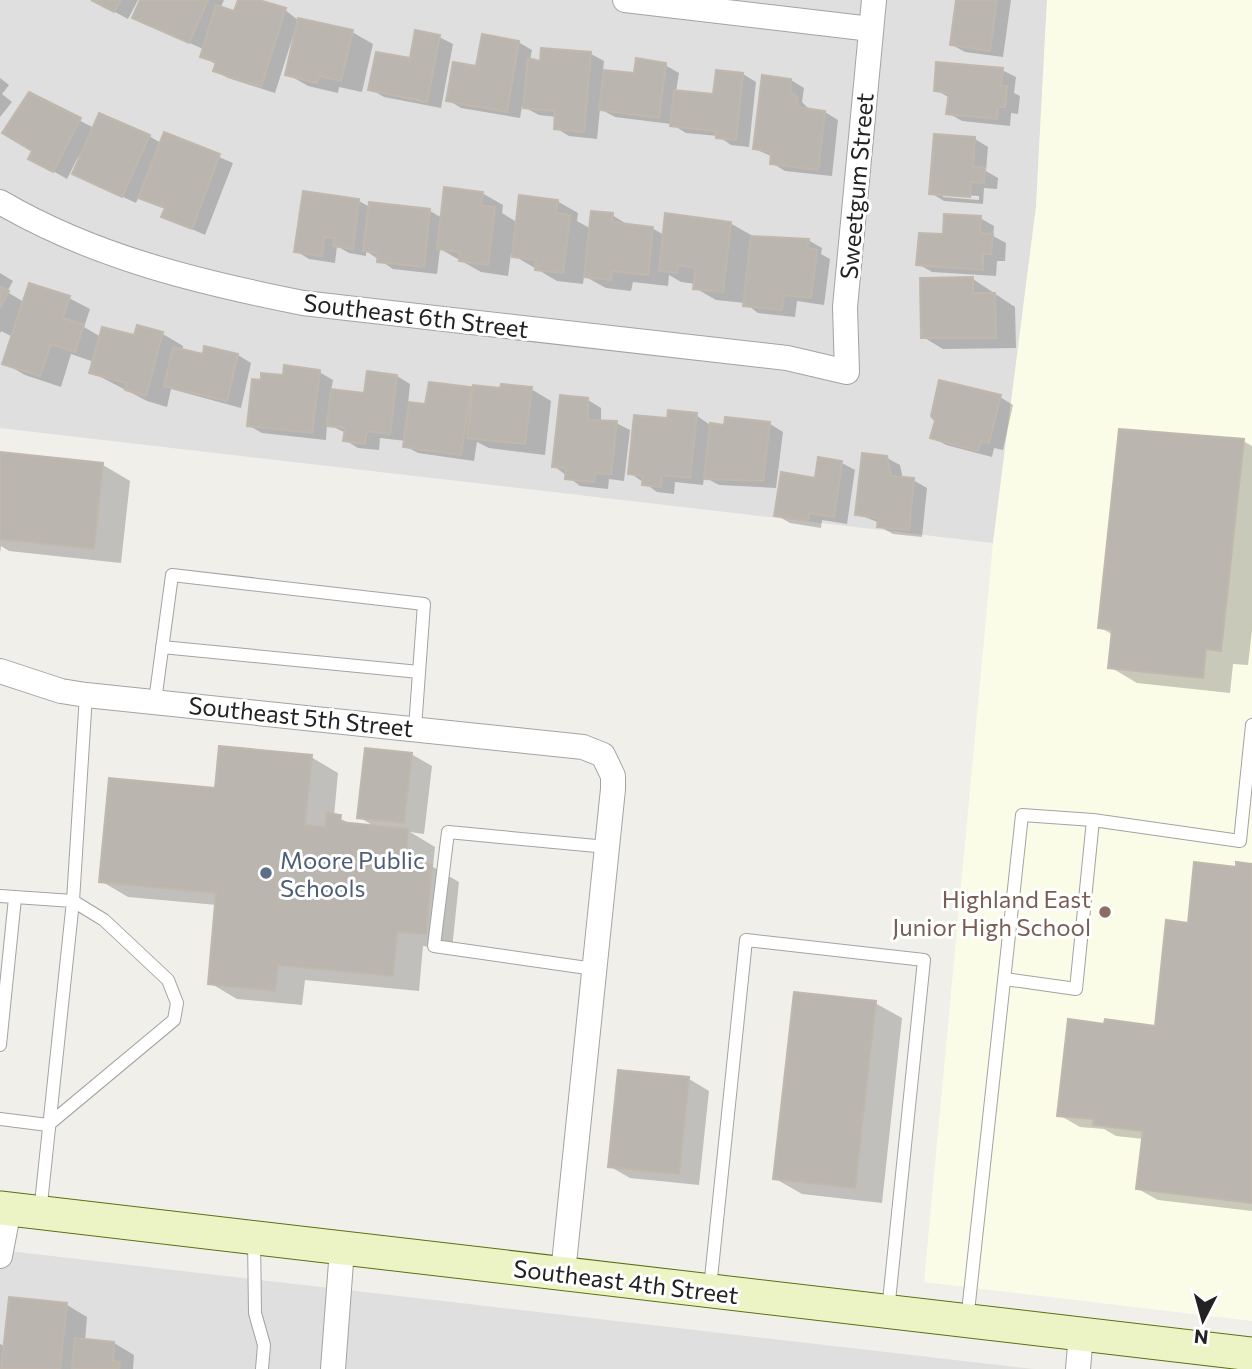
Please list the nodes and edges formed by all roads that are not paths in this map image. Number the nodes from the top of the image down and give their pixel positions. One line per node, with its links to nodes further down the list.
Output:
1 (625, 0): 3 (street)
2 (874, 0): 3 (street, Sweetgum Street)
3 (870, 29): 5 (street, Sweetgum Street)
4 (0, 202): 5 (street, Southeast 6th Street)
5 (847, 372)
6 (162, 647): 8 (lane); 8 (lane); 10 (lane)
7 (0, 671): 9 (street, Southeast 5th Street)
8 (419, 672): 12 (lane)
9 (86, 695): 10 (street, Southeast 5th Street); 17 (lane)
10 (155, 701): 12 (street, Southeast 5th Street)
11 (1252, 725): 13 (lane)
12 (415, 728): 14 (street, Southeast 5th Street)
13 (1093, 820): 19 (lane); 19 (lane)
14 (607, 847): 18 (street); 18 (lane)
15 (0, 896): 16 (lane)
16 (15, 898): 17 (lane); 20 (lane)
17 (74, 901): 22 (lane); 22 (lane)
18 (594, 969): 27 (street)
19 (1005, 979): 30 (lane)
20 (0, 1045)
21 (0, 1119): 22 (lane)
22 (48, 1125): 23 (lane)
23 (17, 1210): 24 (main road, Southeast 4th Street); 26 (street)
24 (254, 1238): 25 (main road, Southeast 4th Street); 33 (lane)
25 (342, 1249): 27 (main road, Southeast 4th Street); 34 (street)
26 (0, 1256)
27 (563, 1273): 28 (main road, Southeast 4th Street)
28 (710, 1291): 29 (main road, Southeast 4th Street); 29 (lane)
29 (888, 1311): 30 (main road, Southeast 4th Street)
30 (967, 1321): 31 (main road, Southeast 4th Street)
31 (1081, 1334): 32 (main road, Southeast 4th Street); 35 (street)
32 (1245, 1350)
33 (262, 1369)
34 (333, 1369)
35 (1078, 1369)

